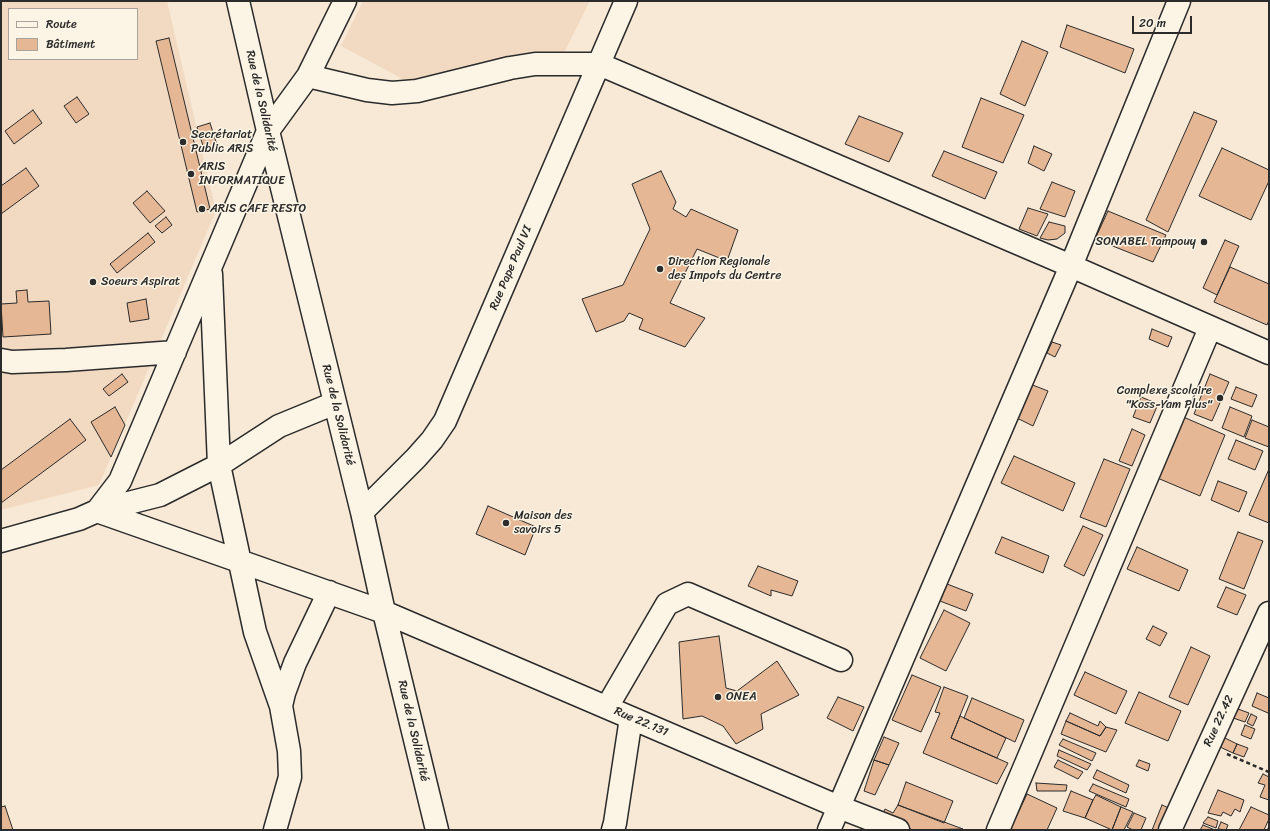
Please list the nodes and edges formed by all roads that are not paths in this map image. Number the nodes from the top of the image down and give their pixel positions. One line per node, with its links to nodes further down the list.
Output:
1 (238, 1): 7 (street, Rue de la Solidarité)
2 (345, 1): 6 (street)
3 (626, 1): 5 (street, Rue Pape Paul VI)
4 (1179, 1): 8 (street)
5 (599, 64): 6 (street); 8 (street); 17 (street, Rue Pape Paul VI)
6 (308, 76): 7 (street)
7 (268, 131): 9 (street); 14 (street, Rue de la Solidarité)
8 (1071, 266): 10 (street); 27 (street)
9 (210, 268): 11 (street); 15 (street)
10 (1210, 328): 12 (street); 33 (street)
11 (175, 352): 13 (street); 16 (street)
12 (1269, 353)
13 (1, 360)
14 (335, 403): 15 (street); 17 (street, Rue de la Solidarité)
15 (219, 465): 16 (street); 19 (street)
16 (97, 511): 18 (street); 19 (street, Rue 22.131)
17 (362, 512): 21 (street, Rue de la Solidarité)
18 (1, 541)
19 (240, 561): 20 (street, Rue 22.131); 24 (street)
20 (329, 592): 21 (street, Rue 22.131); 24 (street)
21 (384, 612): 25 (street, Rue 22.131); 29 (street, Rue de la Solidarité)
22 (1269, 613): 34 (street, Rue 22.42)
23 (841, 660): 25 (street)
24 (281, 706): 28 (street)
25 (607, 707): 26 (street, Rue 22.131)
26 (631, 718): 27 (street, Rue 22.131); 30 (street)
27 (839, 807): 31 (street); 32 (street, Rue 22.131)
28 (274, 830)
29 (437, 830)
30 (613, 830)
31 (829, 830)
32 (898, 830)
33 (998, 830)
34 (1170, 830)

